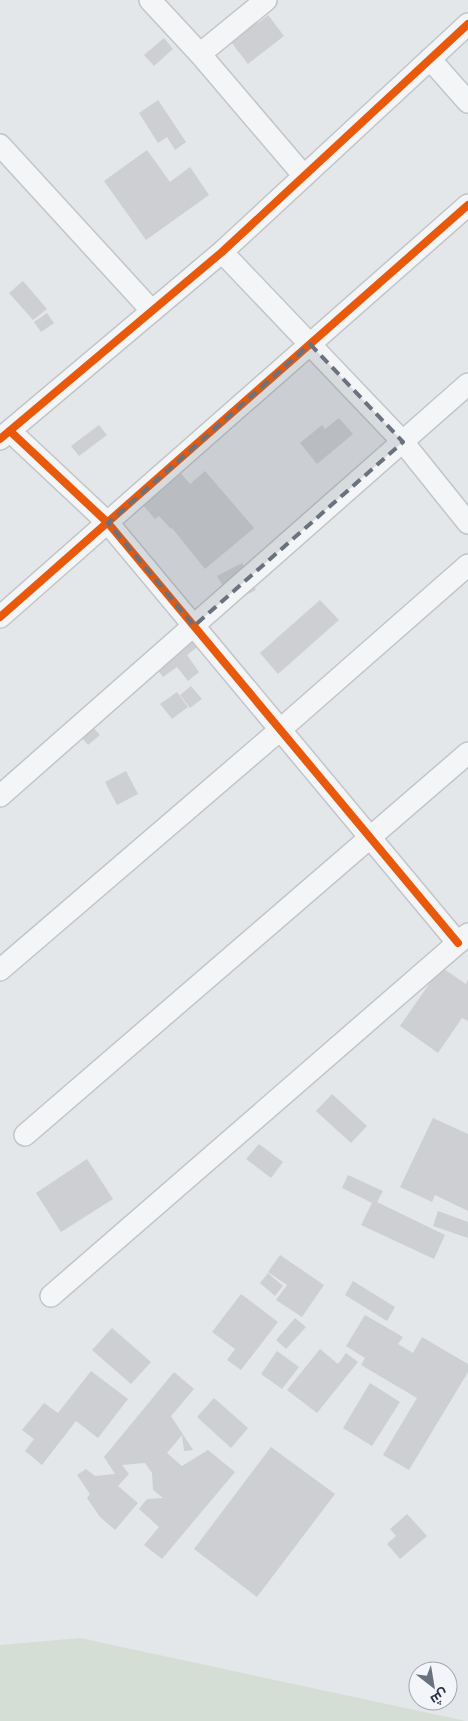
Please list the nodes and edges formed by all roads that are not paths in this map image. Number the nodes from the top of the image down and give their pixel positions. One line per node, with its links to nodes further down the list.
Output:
1 (150, 0): 4 (street)
2 (266, 0): 4 (street)
3 (468, 24): 5 (street)
4 (200, 54): 8 (street)
5 (430, 59): 6 (street); 8 (street)
6 (468, 102)
7 (3, 154): 11 (street)
8 (304, 176): 10 (street)
9 (465, 214): 12 (street)
10 (222, 252): 11 (street); 12 (street)
11 (152, 311): 14 (street)
12 (310, 344): 15 (street); 16 (street)
13 (468, 384): 15 (street)
14 (5, 435): 16 (street)
15 (402, 442): 17 (street); 20 (street)
16 (108, 522): 19 (street); 20 (street)
17 (468, 523)
18 (468, 565): 21 (street)
19 (0, 617)
20 (194, 626): 21 (street); 23 (street)
21 (281, 729): 24 (street); 26 (street)
22 (468, 754): 24 (street)
23 (0, 796)
24 (371, 837): 25 (street); 27 (street)
25 (463, 938): 28 (street)
26 (0, 970)
27 (25, 1136)
28 (51, 1296)

